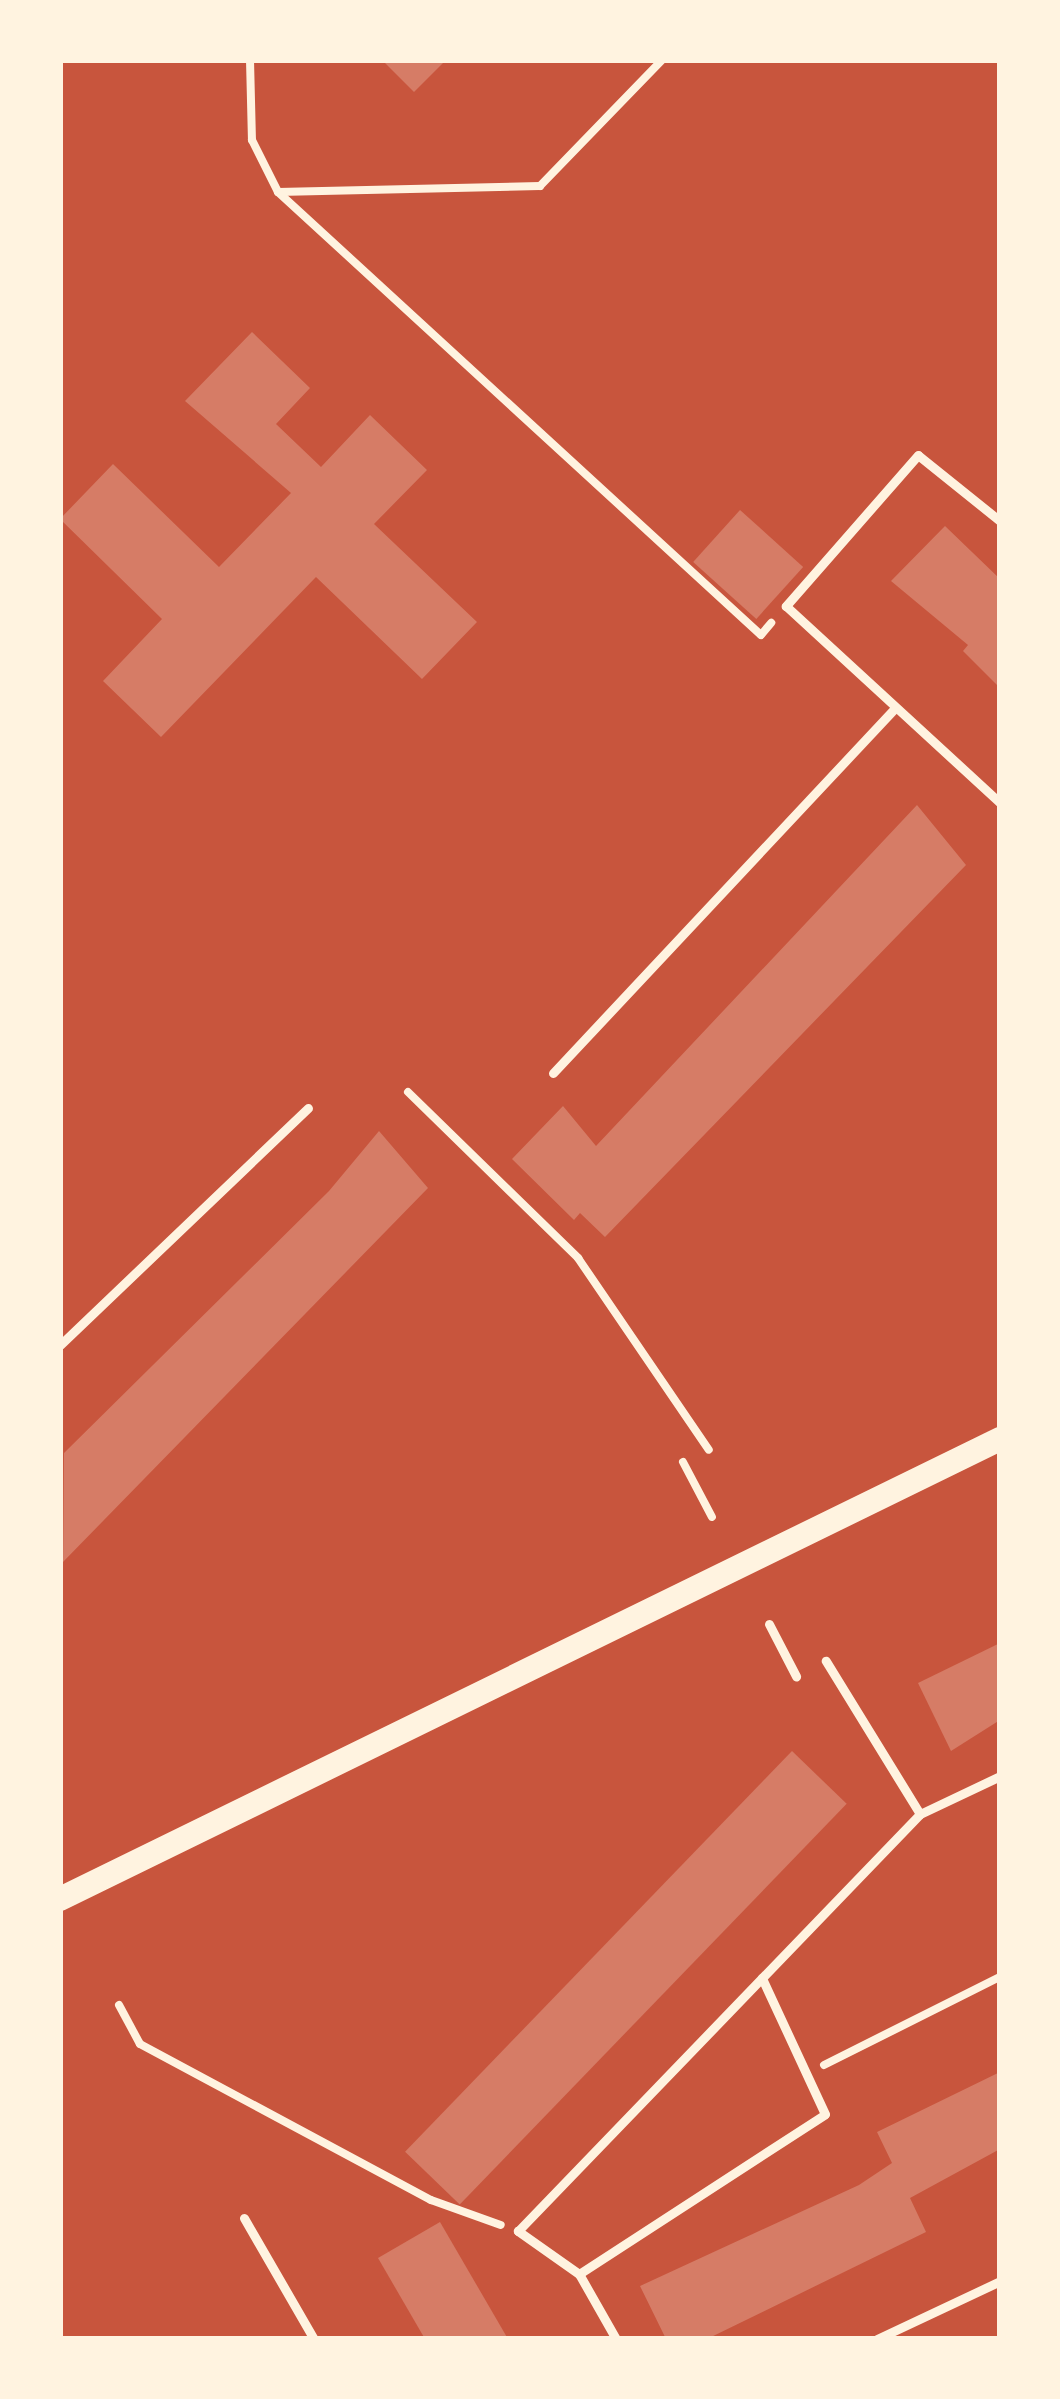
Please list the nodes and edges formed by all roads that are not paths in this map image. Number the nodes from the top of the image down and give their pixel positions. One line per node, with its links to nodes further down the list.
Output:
1 (1000, 521): 2 (lane)
2 (896, 708): 3 (lane); 4 (lane)
3 (1000, 803)
4 (553, 1073)
5 (308, 1108): 6 (lane)
6 (60, 1345)
7 (1000, 1439): 13 (main road)
8 (769, 1624): 10 (lane)
9 (826, 1661): 12 (lane)
10 (796, 1676)
11 (1000, 1777): 12 (lane)
12 (920, 1814): 14 (lane)
13 (60, 1899)
14 (762, 1978): 16 (lane); 16 (lane)
15 (244, 2218): 18 (lane)
16 (579, 2274): 19 (lane)
17 (1000, 2281): 20 (lane)
18 (314, 2339)
19 (616, 2339)
20 (877, 2339)

